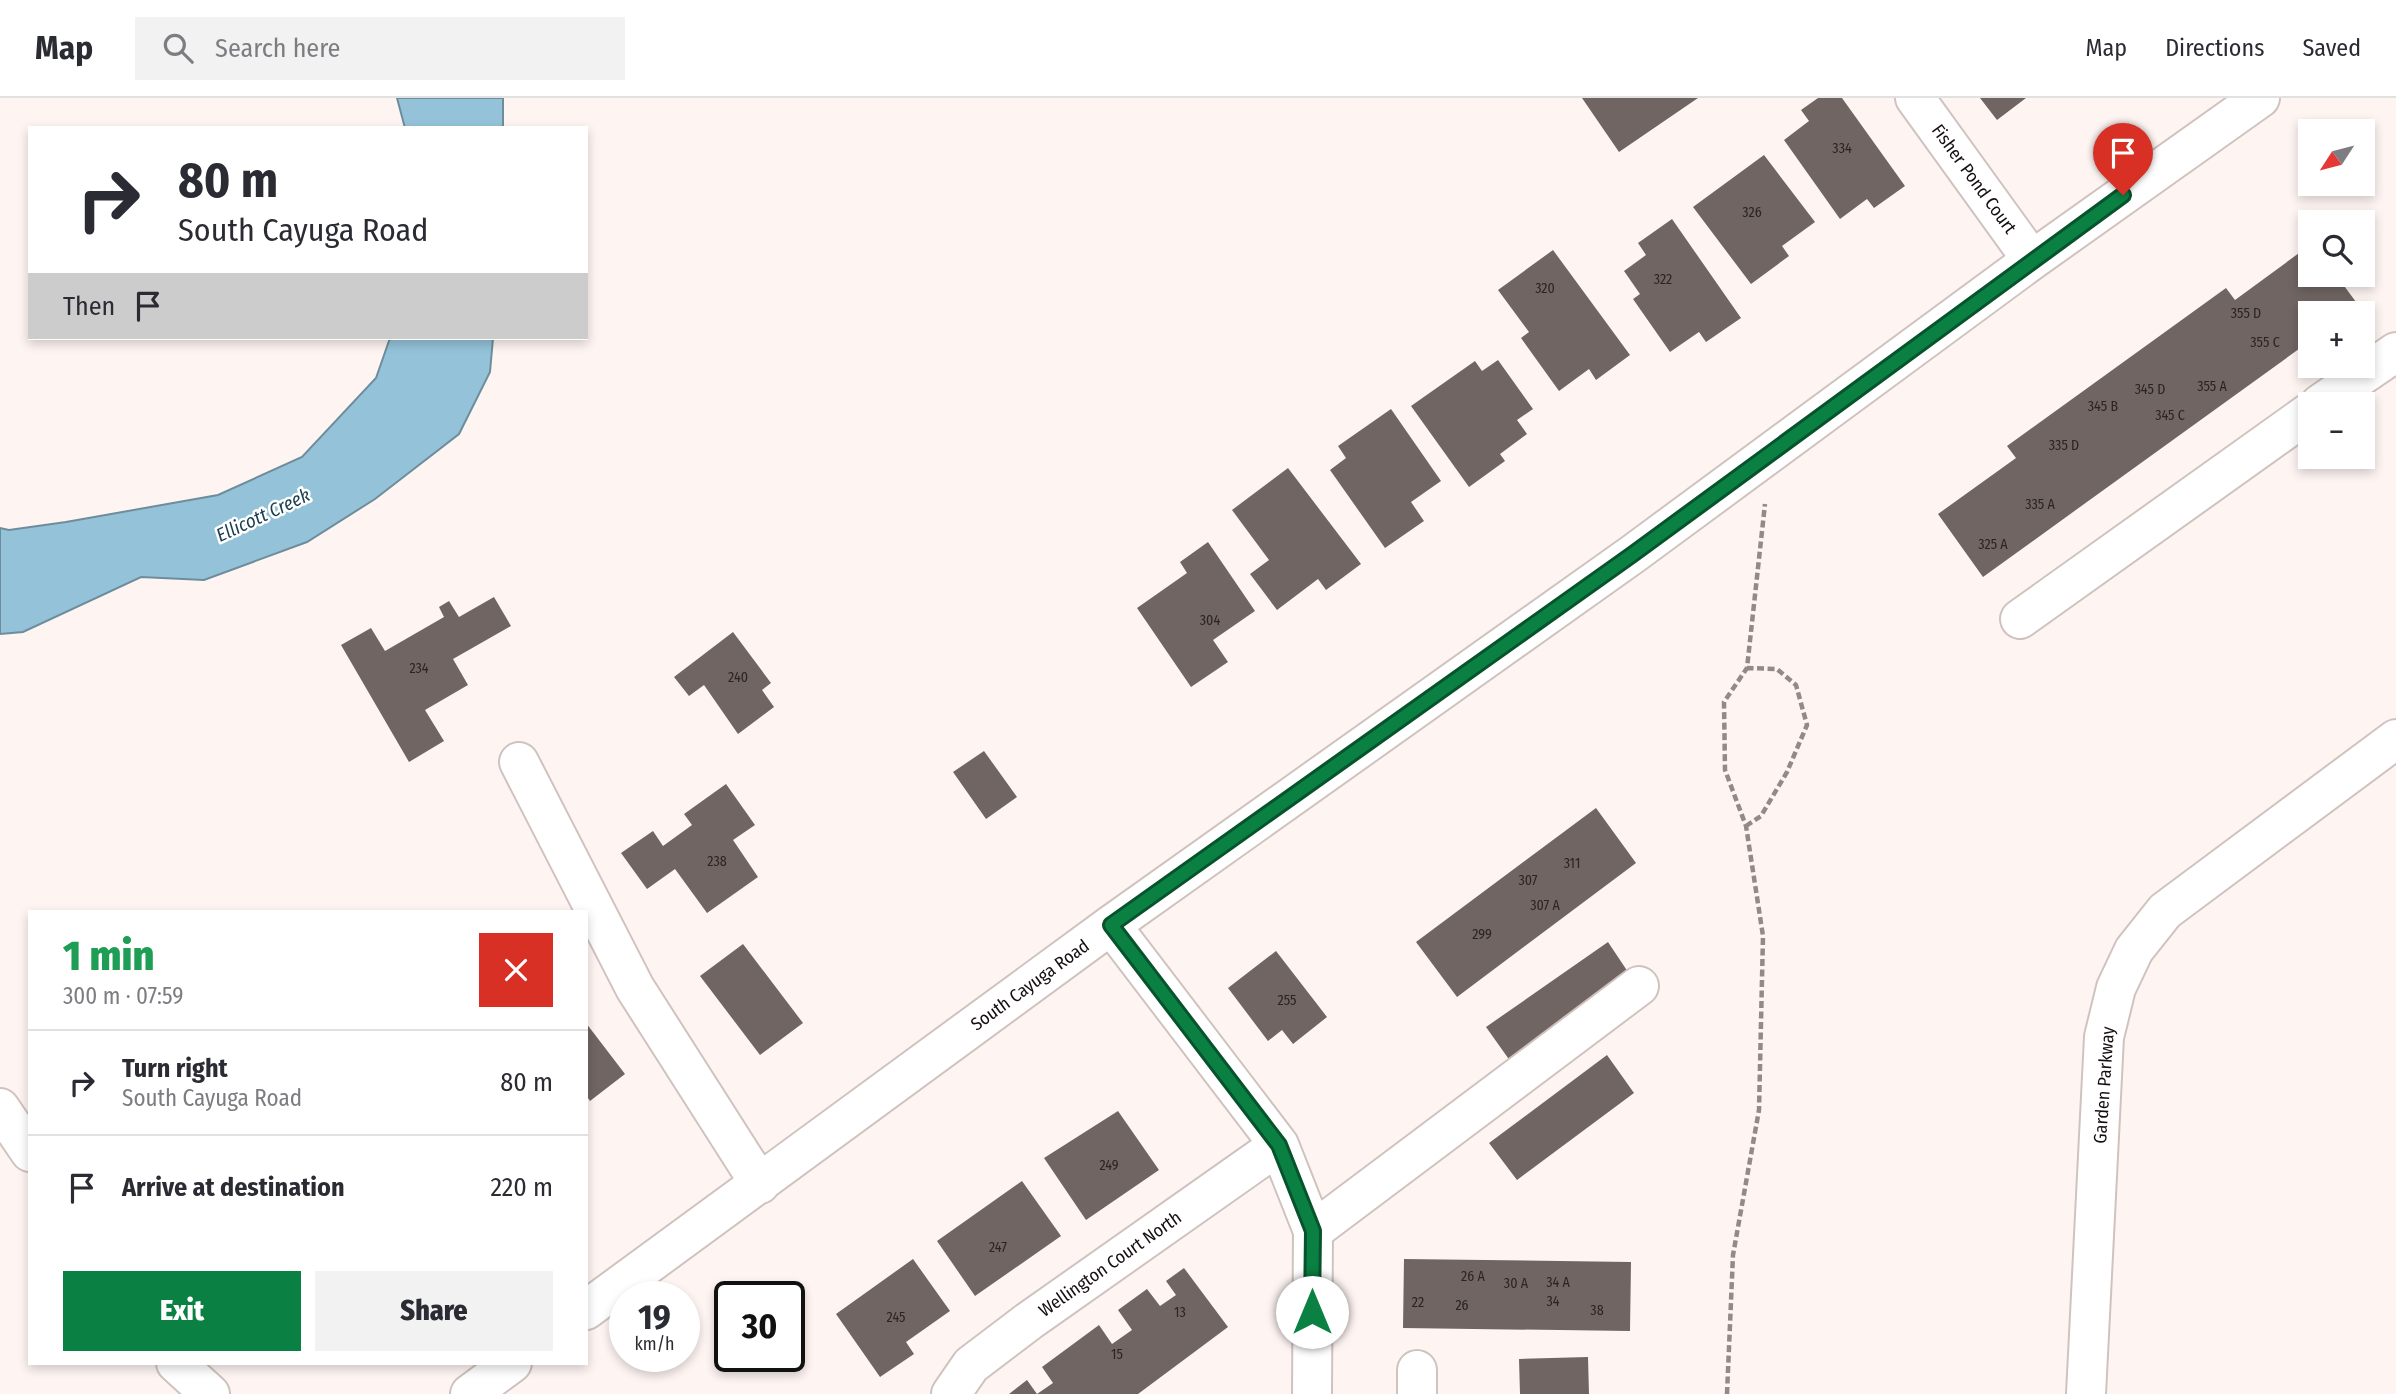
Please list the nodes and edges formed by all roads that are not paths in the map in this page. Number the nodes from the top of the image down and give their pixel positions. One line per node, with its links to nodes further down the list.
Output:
1 (1915, 98): 3 (street, Fisher Pond Court)
2 (2260, 98): 3 (street, South Cayuga Road)
3 (2032, 260): 10 (street, South Cayuga Road)
4 (2396, 352): 5 (street)
5 (2338, 392)
6 (2298, 421): 7 (street)
7 (2020, 619)
8 (2396, 739): 24 (street, Garden Parkway)
9 (519, 762): 15 (street)
10 (1111, 925): 13 (street); 15 (street, South Cayuga Road)
11 (1639, 986): 16 (street)
12 (0, 1108): 14 (street)
13 (1279, 1145): 16 (street); 22 (street, Wellington Court North)
14 (28, 1149)
15 (760, 1184): 17 (street, South Cayuga Road)
16 (1313, 1231): 23 (street)
17 (588, 1309)
18 (178, 1365): 20 (street)
19 (509, 1365): 21 (street)
20 (210, 1394)
21 (470, 1394)
22 (951, 1394)
23 (1312, 1394)
24 (2086, 1394)

